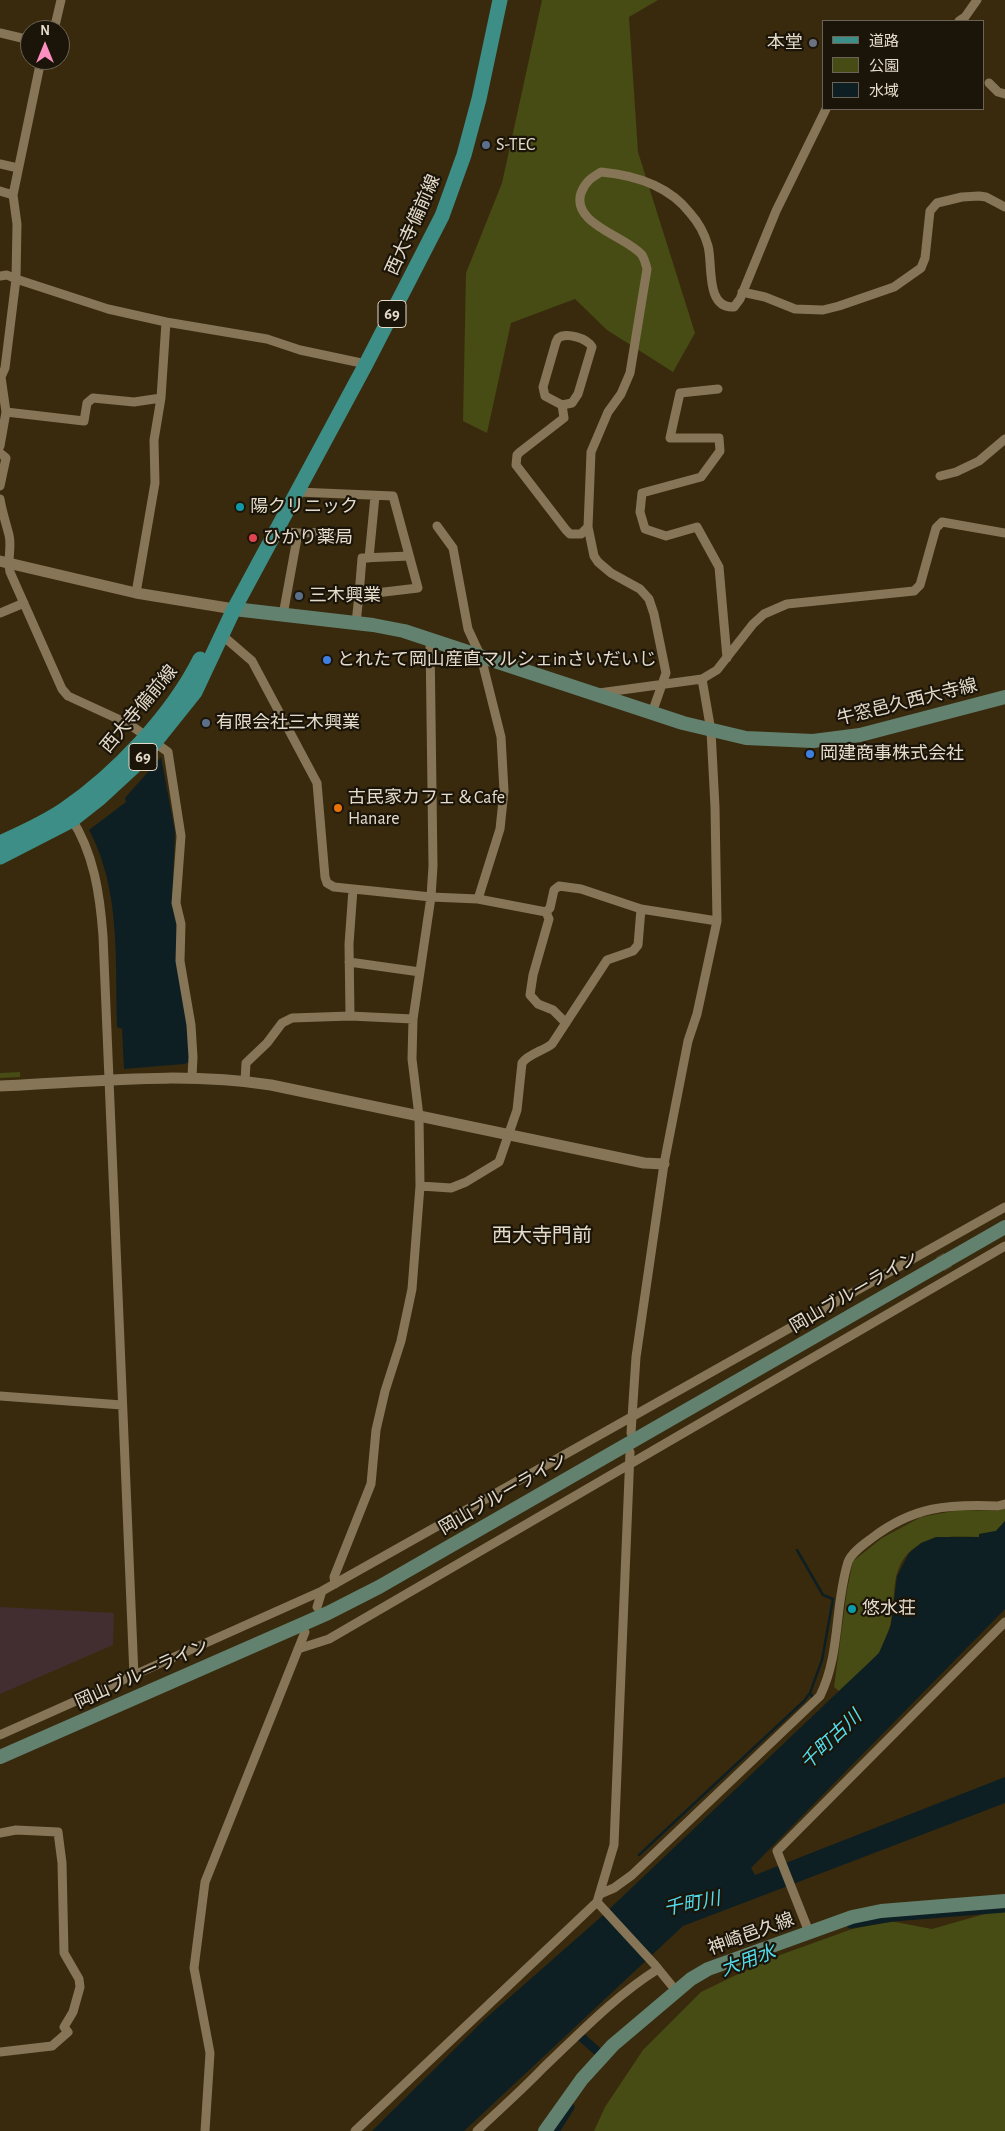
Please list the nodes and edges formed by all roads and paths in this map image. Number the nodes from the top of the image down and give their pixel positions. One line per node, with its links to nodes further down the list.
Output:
1 (61, 0): 4 (street)
2 (500, 0): 21 (main road, 西大寺備前線 / 69)
3 (977, 0): 5 (street)
4 (56, 20)
5 (960, 20)
6 (0, 33): 7 (street)
7 (20, 38)
8 (39, 70): 13 (street)
9 (990, 83): 10 (street)
10 (1005, 94)
11 (826, 110): 19 (street)
12 (0, 164): 13 (street)
13 (18, 168): 15 (street)
14 (0, 191): 15 (street)
15 (13, 195): 18 (street)
16 (1005, 207): 19 (street)
17 (0, 276): 18 (street)
18 (16, 279): 20 (street); 25 (street)
19 (742, 292): 35 (street)
20 (166, 322): 21 (street); 23 (street)
21 (366, 364): 31 (main road, 西大寺備前線 / 69)
22 (718, 389): 53 (street)
23 (161, 398): 25 (street); 43 (street)
24 (562, 405): 24 (street); 35 (street)
25 (6, 412): 27 (street)
26 (1005, 439): 29 (street)
27 (0, 446)
28 (0, 453): 30 (street)
29 (940, 476)
30 (0, 486)
31 (298, 492): 32 (street); 36 (main road, 西大寺備前線 / 69)
32 (375, 496): 40 (street); 41 (street)
33 (0, 499): 42 (street)
34 (437, 526): 52 (street)
35 (588, 528): 55 (street)
36 (277, 531): 38 (street); 46 (main road, 西大寺備前線 / 69)
37 (335, 532): 38 (street)
38 (298, 533): 48 (street)
39 (1005, 533): 53 (street)
40 (409, 556): 41 (street); 44 (street)
41 (369, 558): 44 (street)
42 (4, 562): 43 (street); 45 (street)
43 (136, 593): 46 (street)
44 (359, 595): 49 (street)
45 (24, 603): 47 (street); 60 (street)
46 (234, 609): 48 (main road, 牛窓邑久西大寺線); 50 (main road, 西大寺備前線 / 69); 60 (main road, 西大寺備前線 / 69)
47 (0, 613)
48 (283, 615): 49 (main road, 牛窓邑久西大寺線)
49 (356, 623): 51 (main road, 牛窓邑久西大寺線)
50 (223, 636): 60 (main road, 西大寺備前線 / 69); 64 (street)
51 (430, 640): 52 (main road, 牛窓邑久西大寺線); 65 (street)
52 (482, 657): 56 (main road, 牛窓邑久西大寺線); 66 (street)
53 (727, 658): 54 (street)
54 (702, 679): 55 (street); 59 (street)
55 (663, 686): 56 (street); 58 (street)
56 (592, 694): 58 (main road, 牛窓邑久西大寺線)
57 (1004, 694): 59 (main road, 牛窓邑久西大寺線)
58 (652, 713): 59 (main road, 牛窓邑久西大寺線)
59 (711, 731): 69 (street)
60 (151, 738): 61 (main road, 西大寺備前線 / 69); 75 (street)
61 (68, 815): 62 (main road, 西大寺備前線 / 69); 63 (main road, 西大寺備前線 / 69); 76 (street)
62 (0, 843)
63 (0, 857)
64 (354, 889): 65 (street); 70 (street)
65 (431, 897): 66 (street); 71 (street)
66 (478, 899): 68 (street)
67 (641, 909): 68 (street); 69 (street); 74 (street)
68 (546, 912): 74 (street)
69 (717, 921): 81 (street)
70 (349, 962): 71 (street); 72 (street)
71 (420, 972): 73 (street)
72 (350, 1016): 73 (street); 77 (street)
73 (413, 1019): 79 (street)
74 (566, 1023): 80 (street)
75 (192, 1077): 76 (street); 77 (street)
76 (109, 1080): 78 (street); 89 (street)
77 (246, 1081): 79 (street)
78 (0, 1086)
79 (419, 1116): 80 (street); 82 (street)
80 (509, 1135): 81 (street); 82 (street)
81 (664, 1164): 90 (street)
82 (420, 1186): 95 (street)
83 (1005, 1207): 86 (street)
84 (1005, 1227): 103 (main road, 岡山ブルーライン)
85 (1005, 1246): 93 (street)
86 (935, 1247): 87 (street); 90 (street)
87 (940, 1255)
88 (0, 1396): 89 (street)
89 (122, 1405): 101 (street)
90 (632, 1416): 91 (street); 95 (street)
91 (631, 1433)
92 (630, 1452): 93 (street)
93 (630, 1465): 100 (street); 105 (street)
94 (1005, 1504): 105 (street)
95 (335, 1584): 96 (street)
96 (322, 1591): 97 (street); 101 (street)
97 (317, 1607)
98 (1005, 1622): 107 (street)
99 (304, 1632): 100 (street)
100 (298, 1649): 111 (street)
101 (134, 1676): 102 (street)
102 (0, 1736)
103 (0, 1757)
104 (0, 1834): 110 (street)
105 (598, 1898): 108 (street); 112 (street)
106 (1005, 1901): 107 (main road, 神崎邑久線)
107 (809, 1932): 109 (main road, 神崎邑久線)
108 (656, 1967): 109 (street); 113 (street)
109 (677, 1992): 114 (main road, 神崎邑久線)
110 (0, 2052)
111 (205, 2131)
112 (355, 2131)
113 (477, 2131)
114 (545, 2131)

